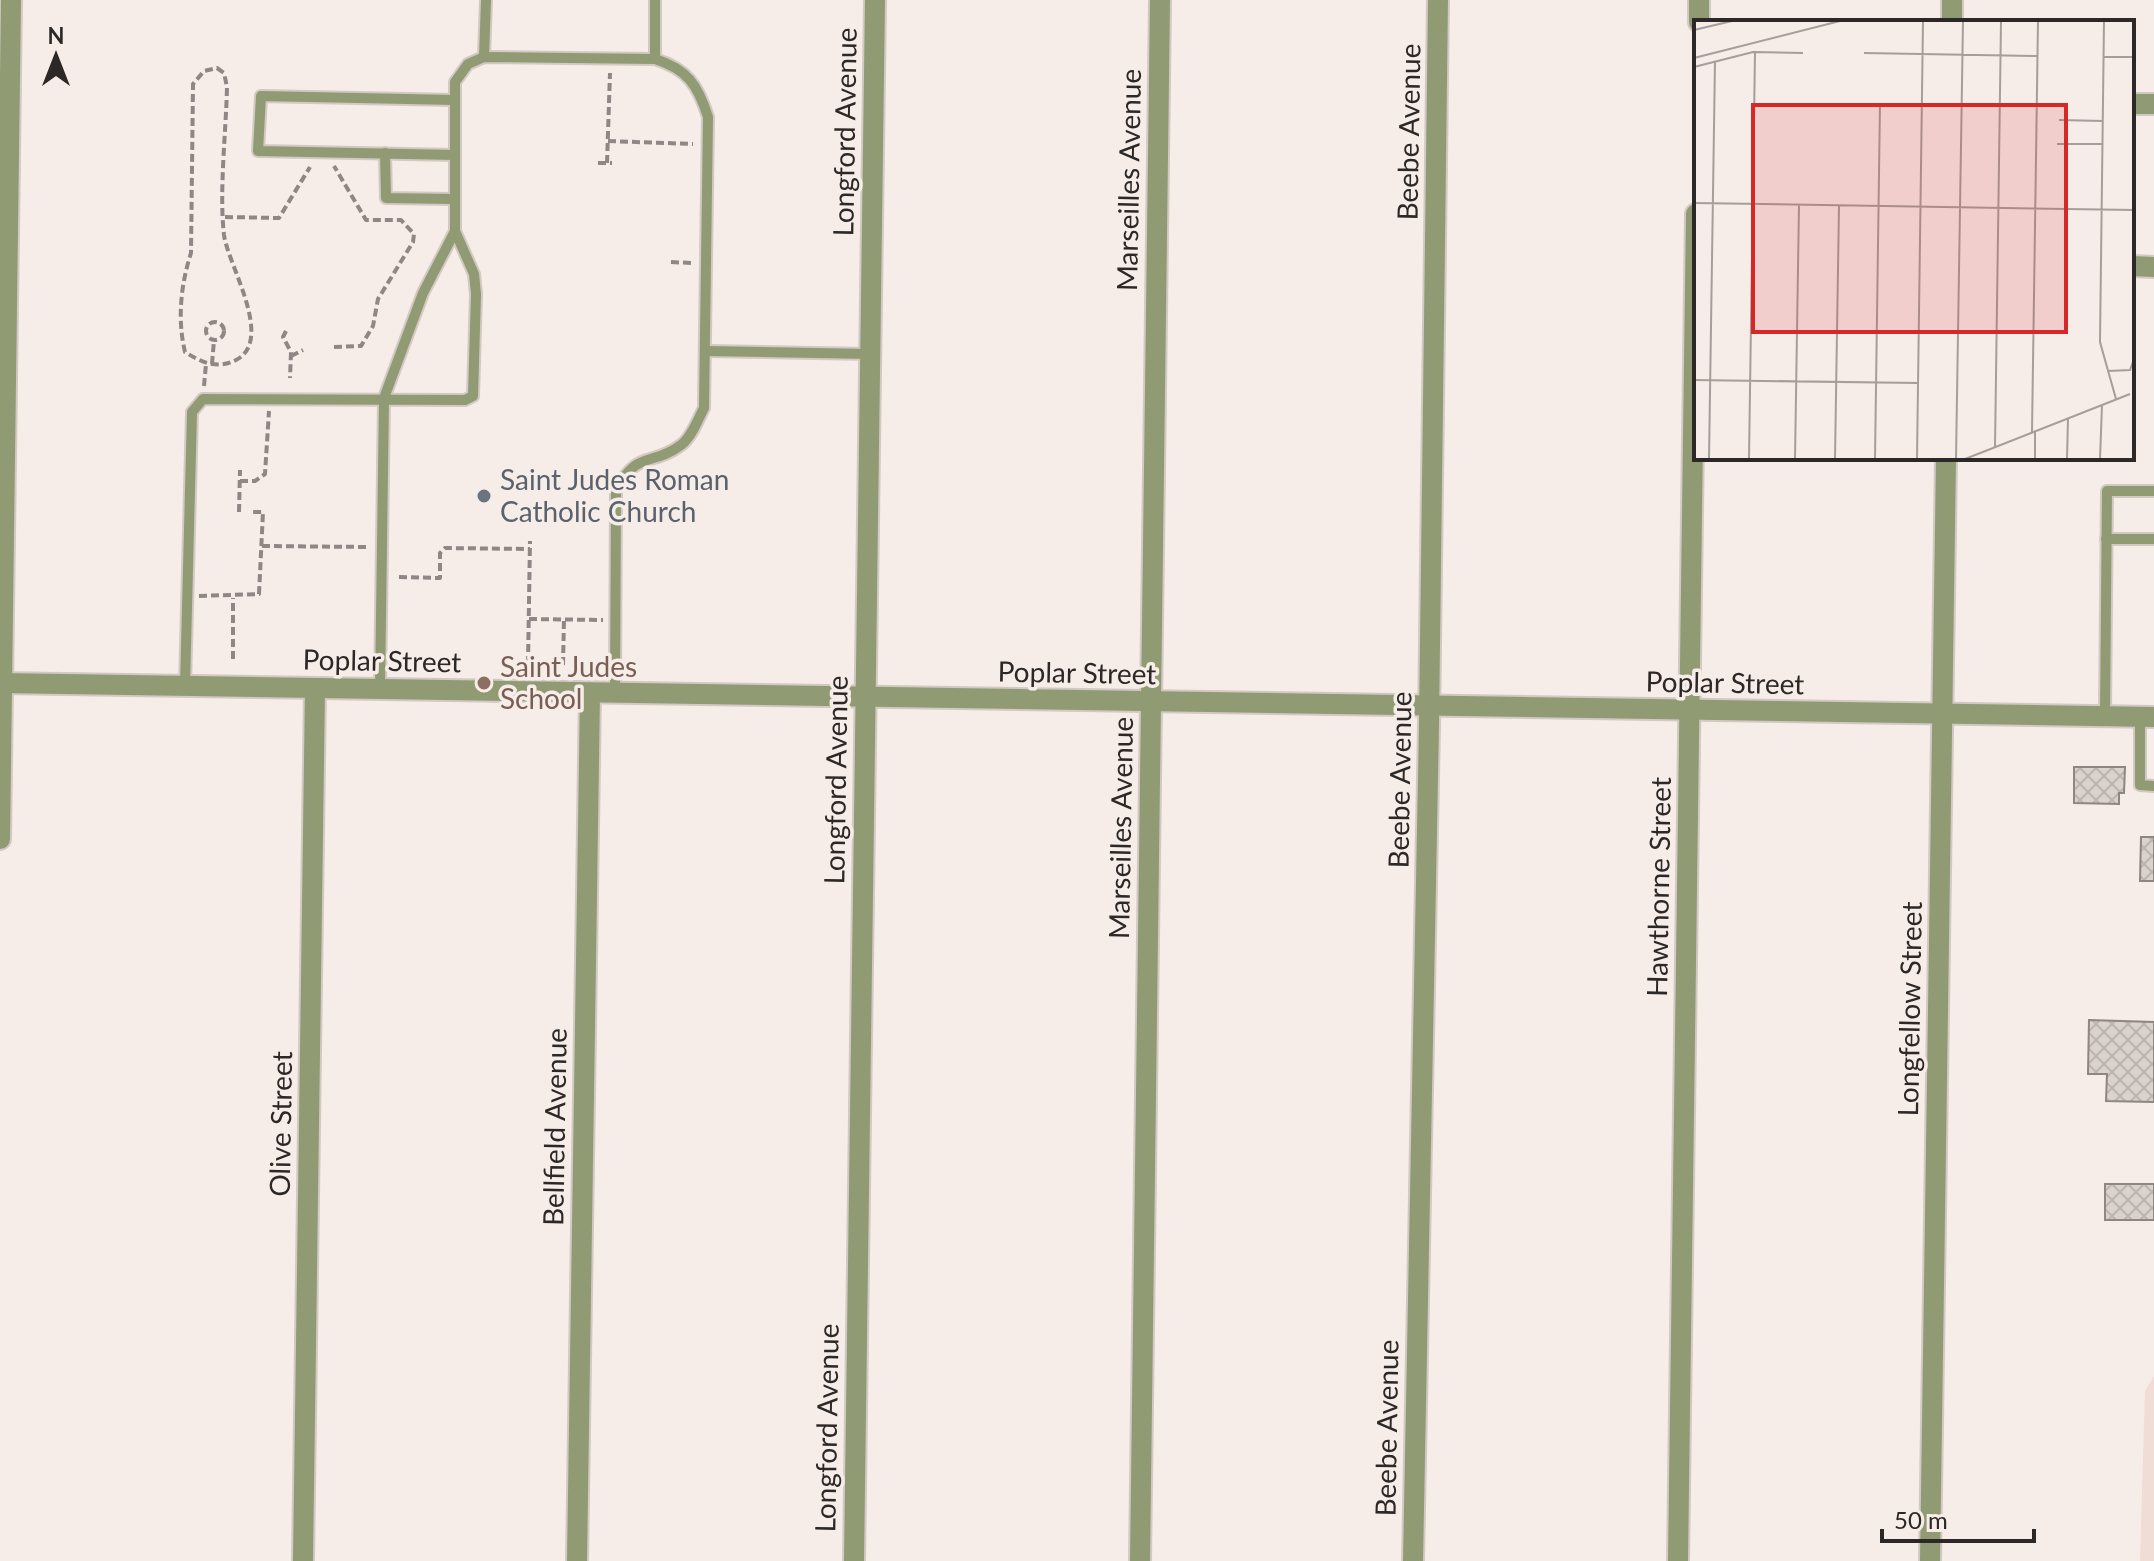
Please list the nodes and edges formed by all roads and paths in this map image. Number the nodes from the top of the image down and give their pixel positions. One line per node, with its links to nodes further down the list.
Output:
1 (11, 0): 61 (street)
2 (486, 0): 7 (lane)
3 (655, 0): 8 (lane)
4 (875, 0): 32 (street, Longford Avenue)
5 (1160, 0): 68 (street, Marseilles Avenue)
6 (1438, 0): 69 (street, Beebe Avenue)
7 (484, 57): 8 (lane); 10 (lane)
8 (655, 59): 31 (lane)
9 (610, 71): 11 (path)
10 (455, 100): 12 (lane); 13 (lane)
11 (608, 141): 14 (path); 17 (path)
12 (385, 153): 13 (lane); 18 (lane)
13 (455, 155): 18 (lane)
14 (693, 157)
15 (315, 162): 19 (path)
16 (331, 163): 29 (path)
17 (598, 163)
18 (455, 199): 20 (lane)
19 (225, 217): 34 (path); 34 (path)
20 (455, 231): 37 (lane); 37 (lane)
21 (692, 248): 23 (path)
22 (671, 262): 23 (path)
23 (692, 263): 24 (path)
24 (701, 263)
25 (2134, 266): 26 (street)
26 (2154, 267)
27 (286, 331): 33 (path)
28 (214, 340): 28 (path); 34 (path)
29 (334, 347)
30 (303, 350): 33 (path)
31 (706, 351): 32 (lane); 66 (lane)
32 (870, 354): 67 (street, Longford Avenue)
33 (291, 356): 35 (path)
34 (209, 364): 38 (path)
35 (290, 378)
36 (1694, 379): 70 (street, Hawthorne Street)
37 (384, 398): 38 (lane); 64 (lane)
38 (203, 399): 62 (lane)
39 (269, 410): 42 (path)
40 (1946, 460): 71 (street, Longfellow Street)
41 (240, 470): 42 (path)
42 (240, 481): 44 (path)
43 (2154, 491): 46 (lane)
44 (239, 512)
45 (253, 512): 49 (path)
46 (2106, 539): 47 (lane); 72 (lane)
47 (2154, 539)
48 (530, 541): 51 (path)
49 (262, 546): 50 (path); 54 (path)
50 (372, 547)
51 (530, 549): 52 (path); 55 (path)
52 (399, 577)
53 (199, 596): 54 (path)
54 (233, 597): 58 (path)
55 (529, 619): 56 (path); 59 (path)
56 (564, 619): 57 (path); 60 (path)
57 (606, 620)
58 (233, 659)
59 (528, 664)
60 (563, 665)
61 (1, 683): 62 (street, Poplar Street); 75 (street)
62 (185, 686): 63 (street, Poplar Street)
63 (315, 688): 64 (street, Poplar Street); 76 (street, Olive Street)
64 (380, 689): 65 (street, Poplar Street)
65 (590, 693): 66 (street, Poplar Street); 77 (street, Bellfield Avenue)
66 (615, 693): 67 (street, Poplar Street)
67 (865, 698): 68 (street, Poplar Street); 78 (street, Longford Avenue)
68 (1151, 702): 69 (street, Poplar Street); 79 (street, Marseilles Avenue)
69 (1430, 707): 70 (street, Poplar Street); 80 (street, Beebe Avenue)
70 (1690, 710): 71 (street, Poplar Street); 81 (street, Hawthorne Street)
71 (1942, 714): 72 (street, Poplar Street); 82 (street, Longfellow Street)
72 (2105, 717): 73 (street, Poplar Street)
73 (2147, 717): 74 (lane)
74 (2154, 786)
75 (0, 839)
76 (303, 1561)
77 (577, 1561)
78 (854, 1561)
79 (1140, 1561)
80 (1413, 1561)
81 (1678, 1561)
82 (1930, 1561)

